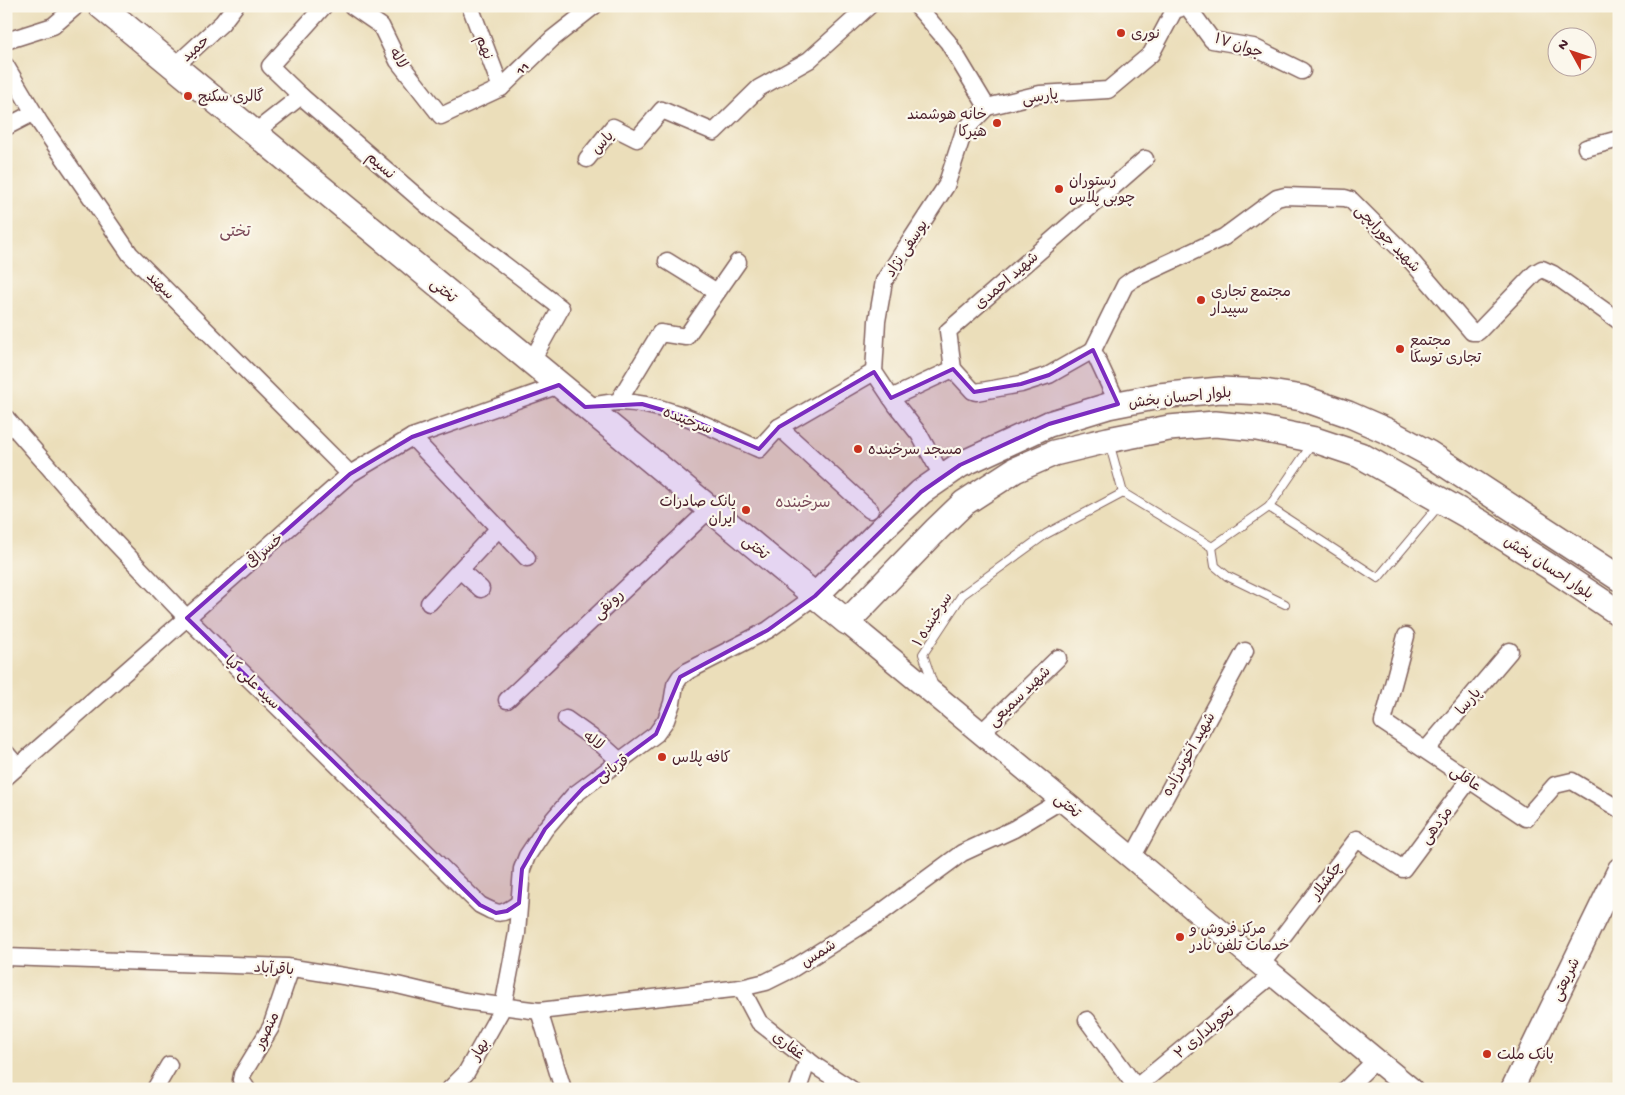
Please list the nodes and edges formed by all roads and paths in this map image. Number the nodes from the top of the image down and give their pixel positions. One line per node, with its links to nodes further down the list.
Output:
1 (101, 6): 14 (main road, تختی)
2 (235, 6): 14 (street, حمید)
3 (324, 6): 17 (street, نسیم)
4 (352, 6): 20 (street, لاله)
5 (470, 6): 16 (street, نهم)
6 (594, 6): 16 (street, 11)
7 (869, 6): 25 (street, یاس)
8 (917, 6): 18 (street)
9 (1176, 6): 18 (street, پارسی)
10 (1187, 6): 15 (street, جوان ۱۷)
11 (74, 8): 12 (street)
12 (6, 41)
13 (6, 66): 19 (street, سهند)
14 (174, 67): 22 (main road, تختی)
15 (1302, 71)
16 (501, 88): 20 (street, 11)
17 (301, 96): 22 (street); 32 (street, نسیم)
18 (987, 106): 34 (street, یوسفی نژاد)
19 (33, 113): 21 (street); 45 (street, سهند)
20 (441, 116)
21 (6, 127)
22 (254, 133): 32 (main road, تختی)
23 (1619, 139): 24 (street)
24 (1586, 148)
25 (587, 159)
26 (1145, 159): 33 (street, شهید احمدی)
27 (667, 261): 29 (street)
28 (738, 262): 29 (street)
29 (717, 292): 37 (street)
30 (1619, 321): 31 (street, شهید جورابچی)
31 (1093, 350): 33 (street); 38 (street)
32 (531, 362): 35 (main road, تختی)
33 (953, 369): 36 (street)
34 (874, 372): 36 (street); 41 (street, سرخبنده)
35 (559, 385): 39 (main road, تختی); 42 (street, خسراقی)
36 (891, 398): 46 (street)
37 (618, 402): 39 (street, سرخبنده); 41 (street, سرخبنده)
38 (1118, 404): 46 (main road, بلوار احسان بخش); 58 (main road, بلوار احسان بخش)
39 (585, 407): 50 (main road, تختی)
40 (6, 418): 64 (street, سید علی کیا)
41 (779, 427): 51 (street)
42 (412, 437): 45 (street, خسراقی); 52 (street)
43 (1108, 440): 44 (main road, بلوار احسان بخش); 47 (lane); 57 (main road, بلوار احسان بخش)
44 (1315, 440): 48 (main road, بلوار احسان بخش); 49 (lane)
45 (350, 474): 64 (street, خسراقی)
46 (942, 476): 53 (main road, بلوار احسان بخش)
47 (1123, 493): 54 (lane); 70 (lane, سرخبنده ۱)
48 (1443, 500): 49 (lane); 63 (main road, بلوار احسان بخش)
49 (1269, 507): 54 (lane)
50 (710, 509): 60 (main road, تختی); 71 (street, رونقی)
51 (870, 510)
52 (499, 528): 55 (street); 56 (street)
53 (864, 547): 57 (main road); 60 (main road, بلوار احسان بخش)
54 (1212, 547): 62 (lane)
55 (527, 558)
56 (460, 570): 59 (street); 61 (street)
57 (896, 572): 65 (main road, بلوار احسان بخش)
58 (1619, 578)
59 (481, 589)
60 (815, 596): 65 (main road, تختی); 76 (street, قربانی)
61 (429, 603)
62 (1285, 604)
63 (1619, 613)
64 (187, 618): 77 (street, خسراقی); 84 (street, سید علی کیا)
65 (847, 622): 70 (main road, تختی)
66 (1406, 636): 74 (street, عاقلی)
67 (1244, 651): 81 (street, شهید آخوندزاده)
68 (1510, 651): 74 (street, پارسا)
69 (1058, 658): 73 (street, شهید سمیعی)
70 (938, 698): 73 (main road, تختی)
71 (508, 700)
72 (566, 719): 76 (street, لاله)
73 (980, 733): 79 (main road, تختی)
74 (1426, 750): 78 (street, عاقلی)
75 (6, 753): 77 (street)
76 (621, 762): 84 (street, قربانی)
77 (12, 772)
78 (1469, 780): 80 (street, عاقلی); 82 (street, مژدهی)
79 (1062, 800): 81 (main road, تختی); 88 (street, شمس)
80 (1619, 809)
81 (1132, 858): 87 (main road, تختی)
82 (1403, 869): 87 (street, چکشلار)
83 (1619, 869): 104 (main road, شریعتی)
84 (519, 903): 89 (street, قربانی)
85 (6, 957): 86 (street, باقرآباد)
86 (291, 968): 89 (street, باقرآباد); 97 (street, منصور)
87 (1267, 970): 93 (main road, تختی); 95 (street, تحویلداری ۲)
88 (741, 988): 90 (street, شمس); 92 (street, غفاری)
89 (503, 1006): 90 (street, باقرآباد); 98 (street, بهار)
90 (539, 1011): 99 (street)
91 (1087, 1020): 95 (street)
92 (808, 1060): 100 (street); 101 (street, غفاری)
93 (1376, 1060): 102 (street); 103 (main road, تختی)
94 (168, 1065): 96 (street)
95 (1135, 1088)
96 (155, 1089)
97 (246, 1089)
98 (450, 1089)
99 (563, 1089)
100 (798, 1089)
101 (852, 1089)
102 (1346, 1089)
103 (1411, 1089)
104 (1512, 1089)

